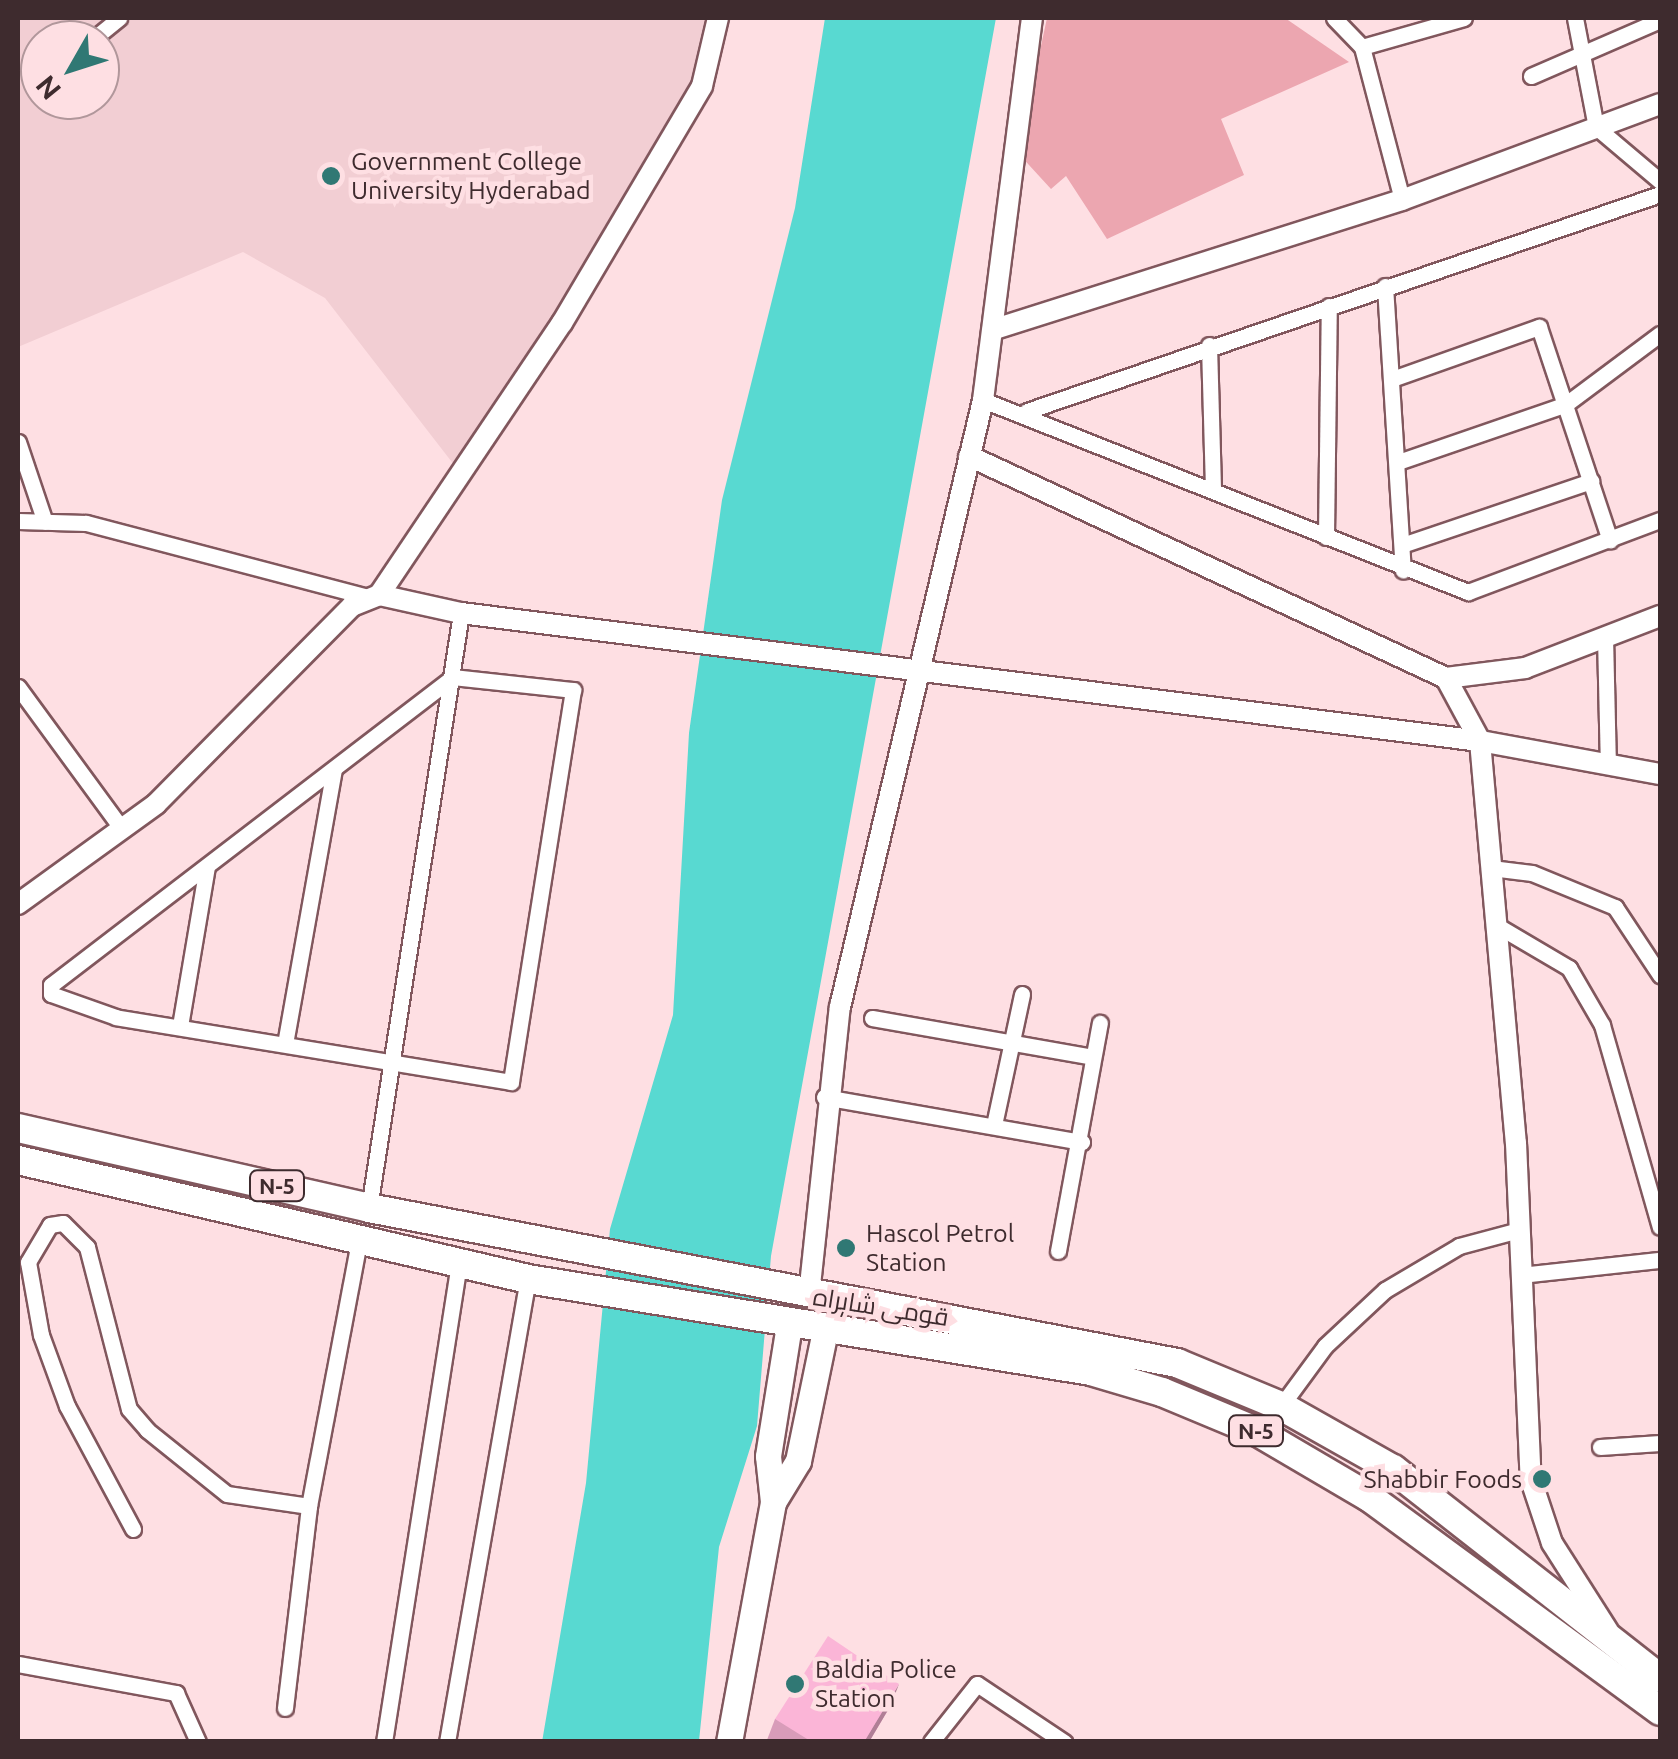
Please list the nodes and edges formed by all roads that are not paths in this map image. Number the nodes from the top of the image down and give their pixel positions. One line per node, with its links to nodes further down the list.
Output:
1 (718, 18): 36 (street)
2 (1032, 18): 17 (street)
3 (1334, 18): 7 (street)
4 (1464, 18): 7 (street)
5 (1576, 18): 8 (street)
6 (1660, 20): 8 (street)
7 (1362, 47): 14 (street)
8 (1585, 48): 9 (street); 11 (street)
9 (1530, 76)
10 (1660, 104): 11 (street)
11 (1596, 126): 12 (street); 14 (street)
12 (1660, 180)
13 (1660, 194): 15 (street)
14 (1402, 200): 17 (street)
15 (1385, 286): 16 (street); 20 (street)
16 (1329, 306): 19 (street); 32 (street)
17 (995, 329): 21 (street)
18 (1660, 334): 22 (street)
19 (1209, 345): 23 (street); 28 (street)
20 (1392, 379): 22 (street); 26 (street)
21 (983, 400): 23 (street); 25 (street)
22 (1566, 404): 26 (street); 27 (street)
23 (1026, 412): 28 (street)
24 (18, 442): 31 (street)
25 (969, 456): 40 (street); 42 (street)
26 (1398, 462): 34 (street)
27 (1591, 482): 33 (street); 34 (street)
28 (1213, 486): 32 (street)
29 (18, 520): 31 (street)
30 (1660, 520): 33 (street)
31 (45, 522): 36 (street)
32 (1326, 537): 35 (street)
33 (1610, 540): 35 (street)
34 (1402, 545): 35 (street)
35 (1403, 570)
36 (373, 596): 37 (street); 49 (street)
37 (460, 613): 40 (street); 41 (street)
38 (1660, 616): 39 (street)
39 (1605, 636): 42 (street); 45 (street)
40 (921, 664): 44 (street); 63 (street)
41 (453, 677): 46 (street); 62 (street); 62 (street)
42 (1446, 678): 44 (street)
43 (18, 687): 49 (street)
44 (1480, 741): 45 (street); 51 (street)
45 (1608, 764): 47 (street)
46 (334, 770): 50 (street); 60 (street)
47 (1652, 772): 48 (street)
48 (1660, 783)
49 (122, 829): 52 (street)
50 (207, 866): 58 (street); 58 (street)
51 (1491, 868): 53 (street); 54 (street)
52 (18, 904)
53 (1496, 925): 71 (street); 72 (street)
54 (1660, 975)
55 (1022, 994): 59 (street)
56 (872, 1018): 59 (street)
57 (1100, 1022): 61 (street)
58 (180, 1026): 60 (street)
59 (1012, 1043): 61 (street); 64 (street)
60 (286, 1044): 62 (street)
61 (1092, 1057): 67 (street)
62 (391, 1062): 70 (street)
63 (824, 1097): 64 (street); 79 (street)
64 (994, 1125): 67 (street)
65 (18, 1128): 66 (highway, قومی شاہراہ / N-5)
66 (71, 1137): 69 (highway); 70 (highway, قومی شاہراہ / N-5)
67 (1082, 1142): 74 (street)
68 (18, 1160): 69 (highway, قومی شاہراہ / N-5)
69 (64, 1170): 73 (highway, قومی شاہراہ / N-5)
70 (369, 1208): 79 (highway, قومی شاہراہ / N-5)
71 (1660, 1227)
72 (1519, 1230): 77 (street); 84 (street)
73 (360, 1236): 76 (highway, قومی شاہراہ / N-5); 88 (street)
74 (1058, 1251)
75 (1660, 1260): 77 (street)
76 (459, 1261): 78 (highway, قومی شاہراہ / N-5); 96 (street)
77 (1521, 1275): 90 (street)
78 (528, 1280): 80 (highway, قومی شاہراہ / N-5); 97 (street)
79 (803, 1294): 82 (highway, قومی شاہراہ / N-5)
80 (783, 1324): 81 (highway, قومی شاہراہ / N-5); 87 (main road)
81 (826, 1331): 83 (highway, قومی شاہراہ / N-5); 87 (main road)
82 (1096, 1342): 83 (highway); 84 (highway, قومی شاہراہ / N-5)
83 (1091, 1371): 94 (highway, قومی شاہراہ / N-5)
84 (1282, 1406): 90 (highway, قومی شاہراہ / N-5)
85 (1660, 1443): 86 (street)
86 (1600, 1447)
87 (773, 1502): 98 (main road)
88 (309, 1506): 89 (street); 93 (street)
89 (132, 1529)
90 (1614, 1640): 92 (highway, قومی شاہراہ / N-5)
91 (18, 1664): 95 (street)
92 (1660, 1678)
93 (284, 1708)
94 (1660, 1711)
95 (198, 1742)
96 (384, 1742)
97 (447, 1742)
98 (729, 1742)
99 (931, 1742): 100 (street)
100 (1064, 1742)

